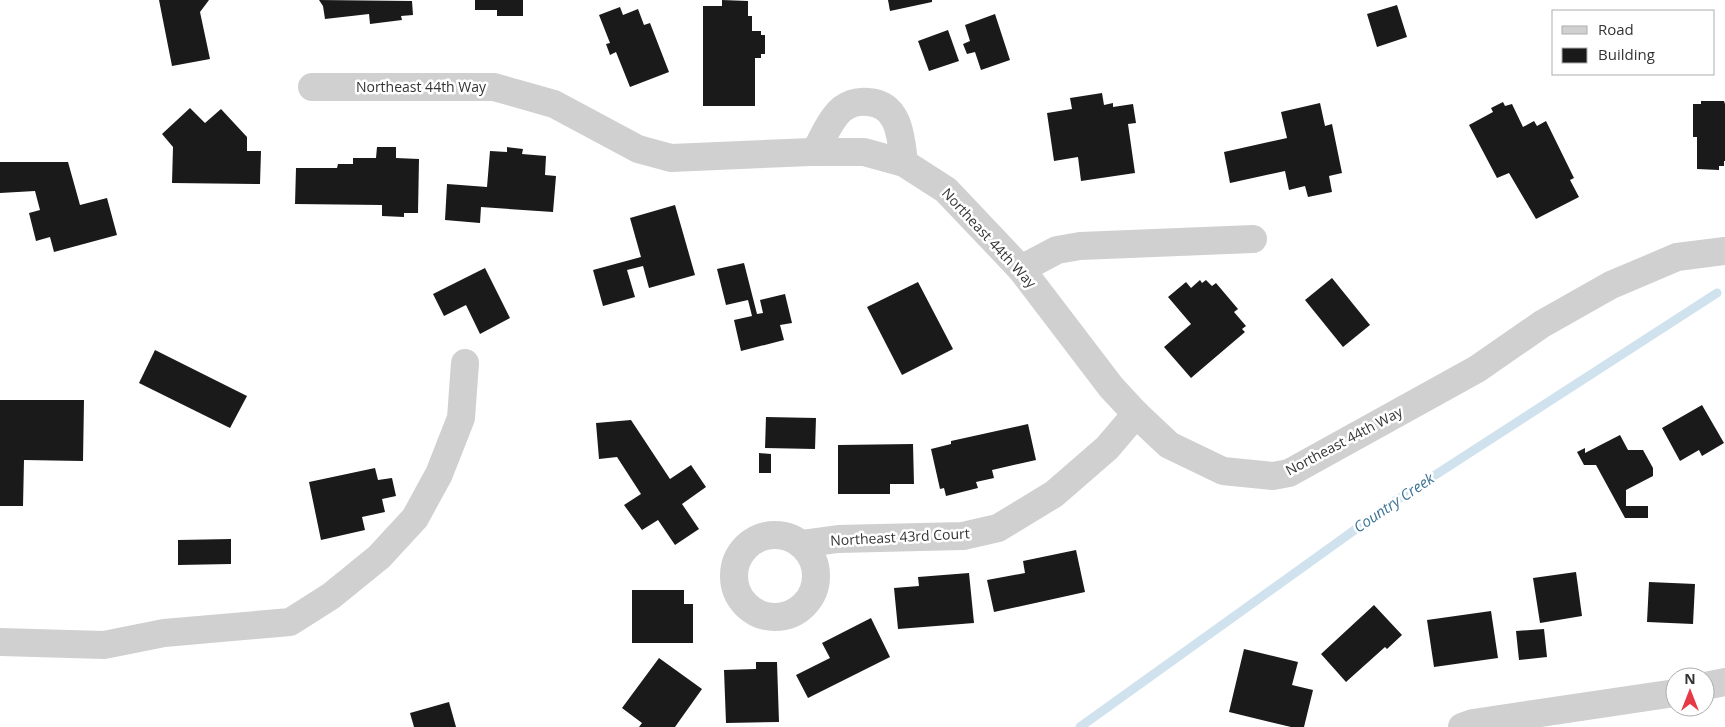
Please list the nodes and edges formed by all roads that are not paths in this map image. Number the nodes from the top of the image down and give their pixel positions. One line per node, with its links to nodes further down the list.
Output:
1 (312, 87): 2 (street, Northeast 44th Way)
2 (815, 152): 3 (street, Northeast 44th Way); 3 (street)
3 (904, 162): 6 (street, Northeast 44th Way)
4 (1253, 239): 6 (street)
5 (1725, 251): 8 (street, Northeast 44th Way)
6 (1021, 269): 8 (street, Northeast 44th Way)
7 (465, 363): 10 (street)
8 (1136, 414): 9 (street, Northeast 43rd Court)
9 (801, 544)
10 (0, 642)
11 (1665, 694): 12 (street)
12 (1462, 727)

